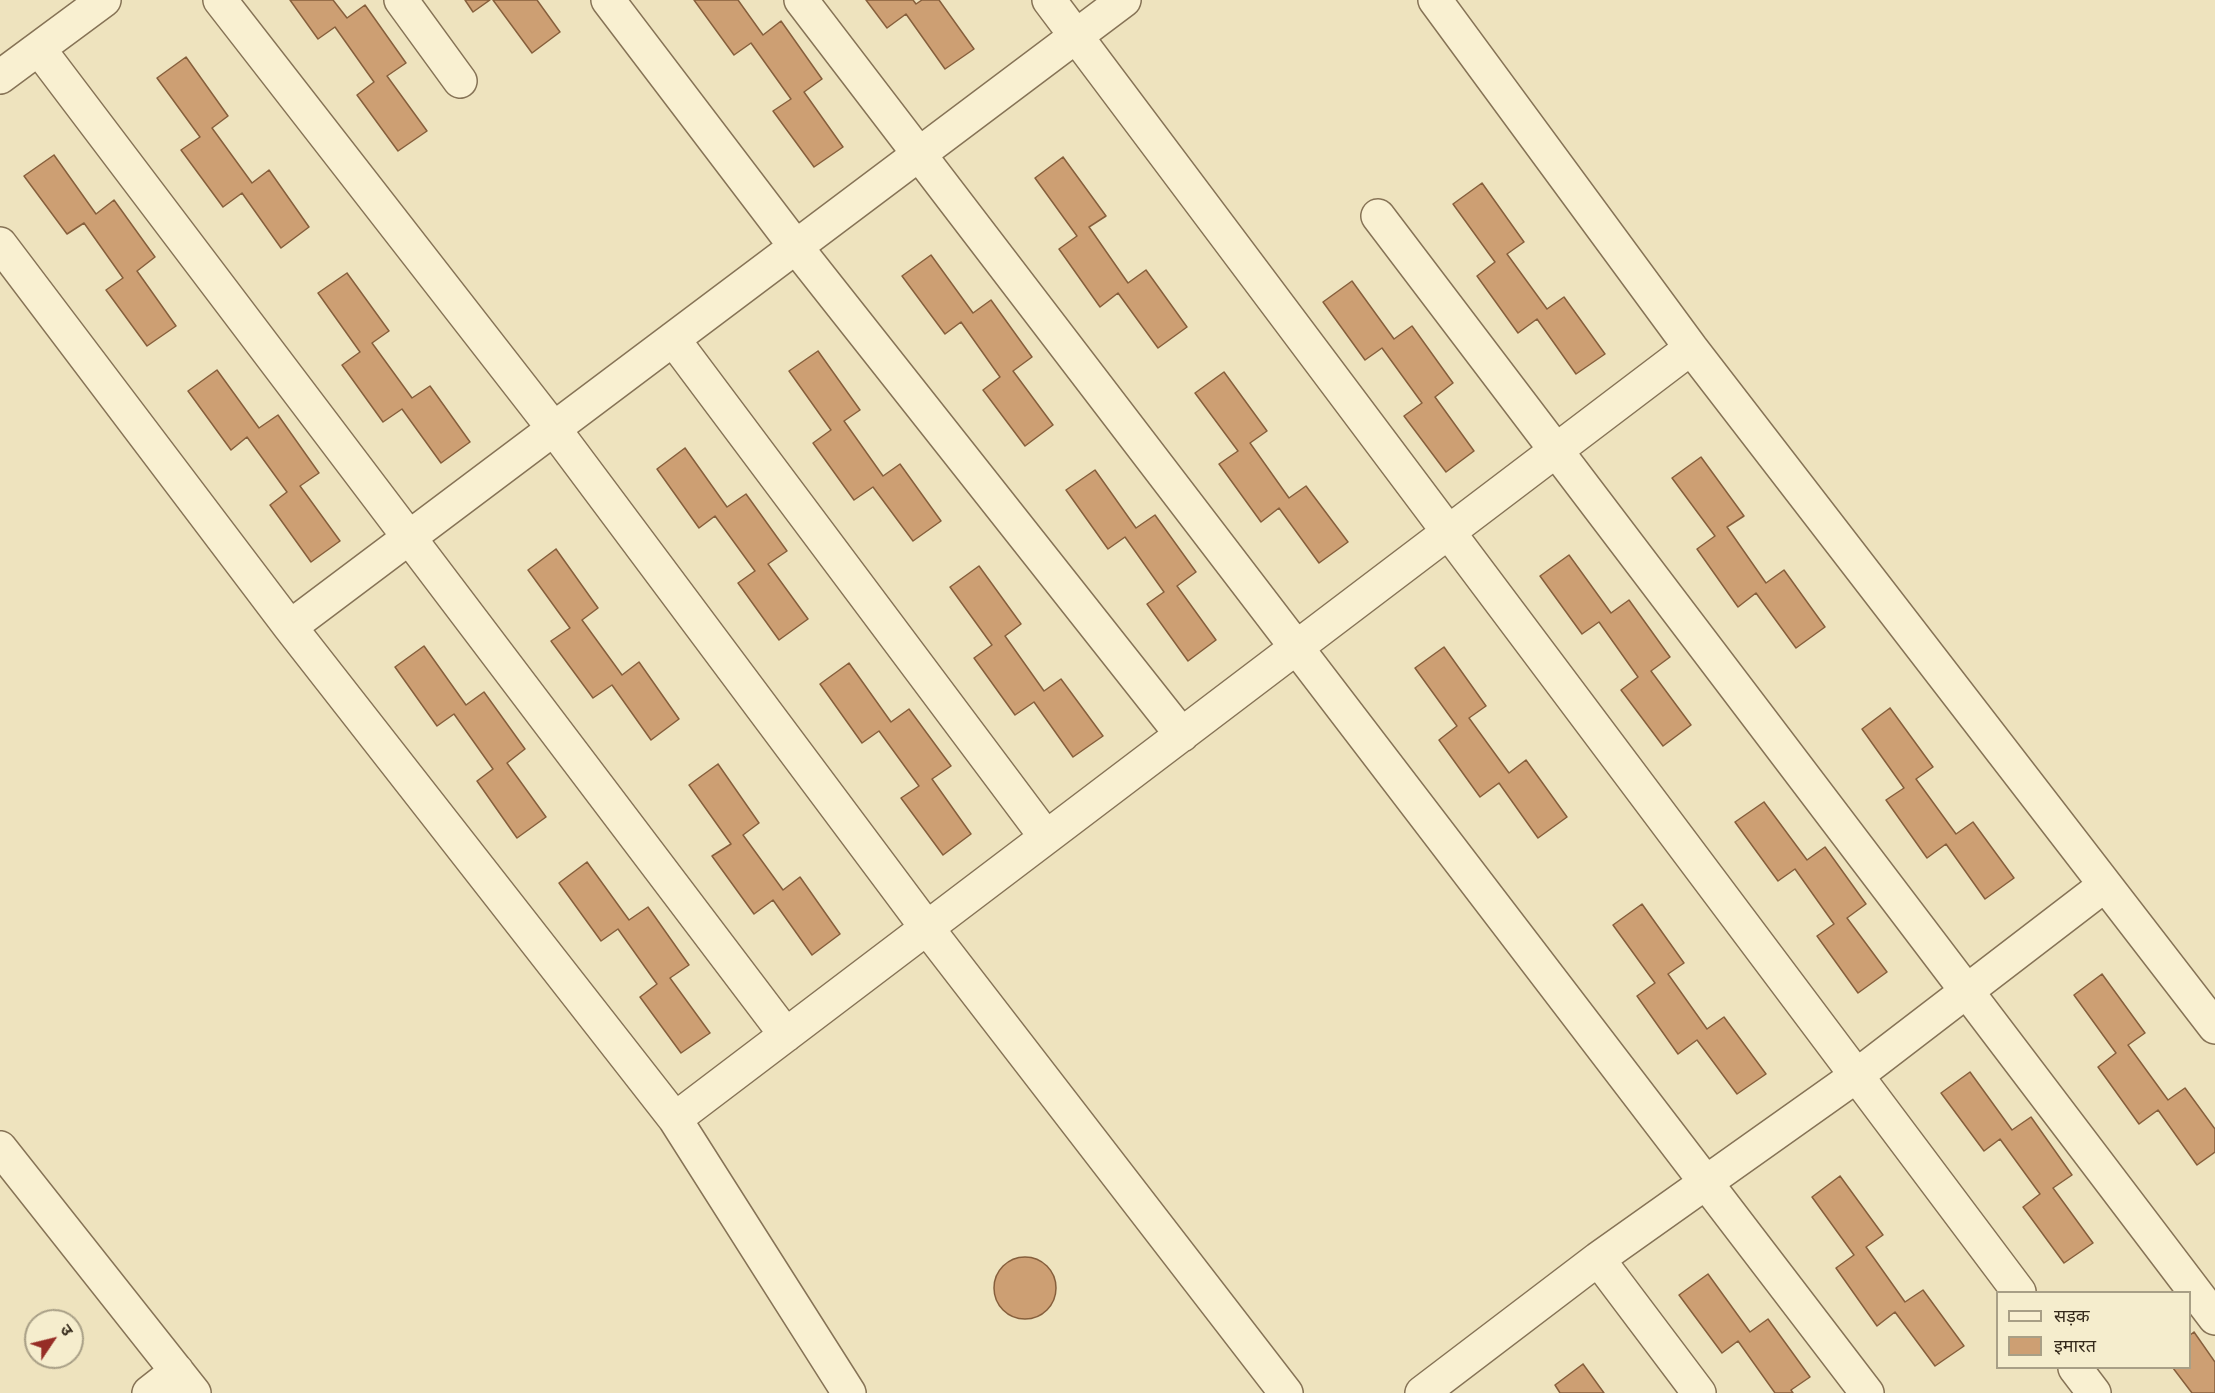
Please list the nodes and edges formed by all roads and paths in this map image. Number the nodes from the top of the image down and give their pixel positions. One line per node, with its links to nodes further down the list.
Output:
1 (104, 0): 10 (street)
2 (220, 0): 19 (street)
3 (401, 0): 12 (street)
4 (608, 0): 16 (street)
5 (801, 0): 13 (street)
6 (1049, 0): 9 (street)
7 (1124, 0): 9 (street)
8 (1434, 0): 18 (street)
9 (1077, 36): 13 (street); 21 (street)
10 (39, 48): 11 (street); 22 (street)
11 (0, 77)
12 (460, 81)
13 (919, 154): 16 (street); 24 (street)
14 (1378, 216): 20 (street)
15 (0, 244): 23 (street)
16 (796, 247): 17 (street); 25 (street)
17 (673, 339): 19 (street); 26 (street)
18 (1691, 348): 20 (street); 27 (street)
19 (554, 429): 22 (street); 28 (street)
20 (1556, 451): 21 (street); 29 (street)
21 (1448, 532): 24 (street); 32 (street)
22 (409, 537): 23 (street); 31 (street)
23 (290, 627): 33 (street)
24 (1297, 648): 25 (street); 35 (street)
25 (1182, 735): 26 (street)
26 (1046, 837): 28 (street)
27 (2105, 885): 29 (street); 30 (street)
28 (927, 928): 31 (street); 44 (street)
29 (1967, 991): 32 (street); 38 (street)
30 (2215, 1027)
31 (786, 1035): 33 (street)
32 (1856, 1076): 35 (street); 37 (street)
33 (675, 1119): 43 (street)
34 (0, 1149): 40 (street)
35 (1706, 1183): 36 (street); 46 (street)
36 (1598, 1259): 41 (street); 45 (street)
37 (2017, 1291)
38 (2215, 1318)
39 (2076, 1369): 47 (street)
40 (186, 1382): 42 (street)
41 (1442, 1387)
42 (149, 1393)
43 (849, 1393)
44 (1286, 1393)
45 (1699, 1393)
46 (1867, 1393)
47 (2094, 1393)

